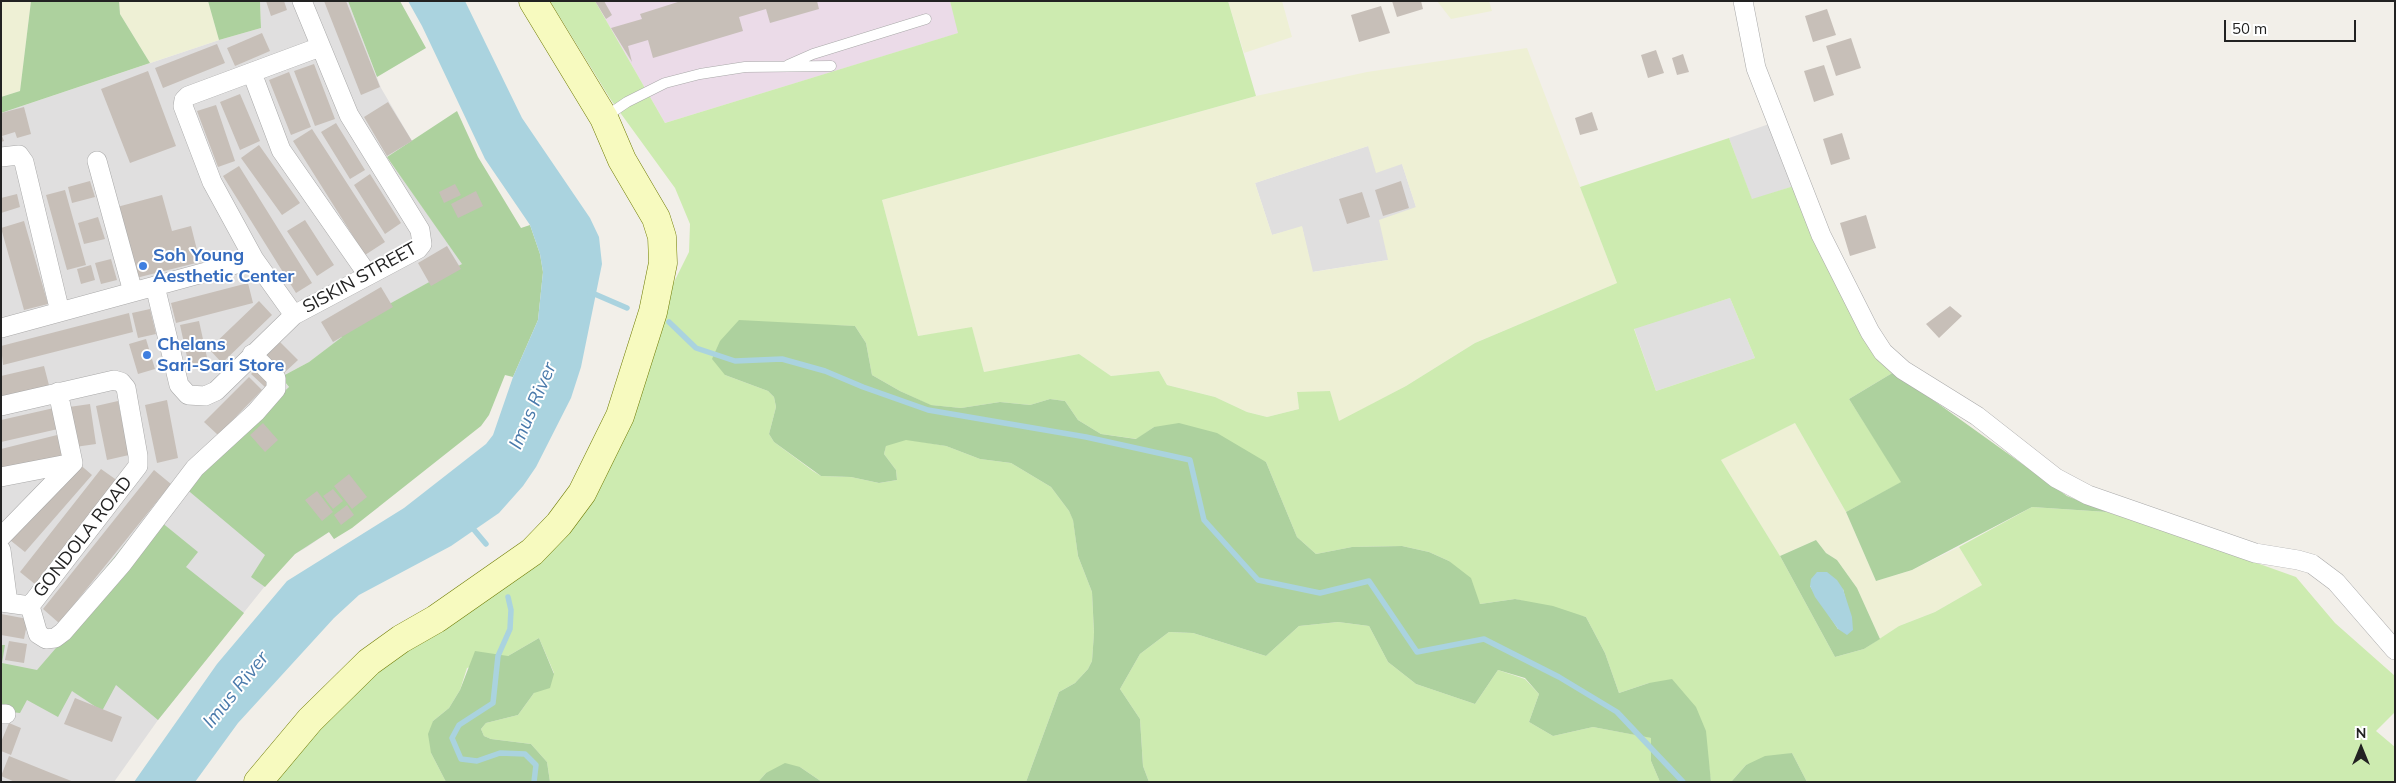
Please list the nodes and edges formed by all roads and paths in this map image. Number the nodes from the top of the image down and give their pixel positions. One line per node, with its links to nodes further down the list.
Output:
1 (302, 1): 5 (street)
2 (534, 1): 9 (main road)
3 (1743, 1): 28 (street)
4 (926, 18): 7 (lane)
5 (320, 47): 8 (street); 13 (street, SISKIN STREET)
6 (831, 66): 7 (lane)
7 (784, 67): 9 (lane)
8 (252, 74): 12 (street); 13 (street)
9 (604, 118): 29 (main road)
10 (1, 156): 16 (street)
11 (98, 161): 15 (street)
12 (254, 259): 14 (street); 17 (street)
13 (368, 276): 17 (street, SISKIN STREET)
14 (155, 286): 15 (street); 19 (street, SISKIN STREET)
15 (133, 292): 16 (street)
16 (60, 312): 18 (street)
17 (294, 316): 19 (street, SISKIN STREET)
18 (1, 328)
19 (252, 354): 27 (street)
20 (58, 392): 21 (street); 22 (street); 27 (street, GONDOLA ROAD)
21 (1, 406)
22 (73, 463): 23 (street); 24 (street)
23 (1, 477)
24 (1, 537)
25 (1, 550): 26 (street)
26 (5, 602): 27 (street, GONDOLA ROAD)
27 (30, 606)
28 (2395, 650)
29 (258, 782)

